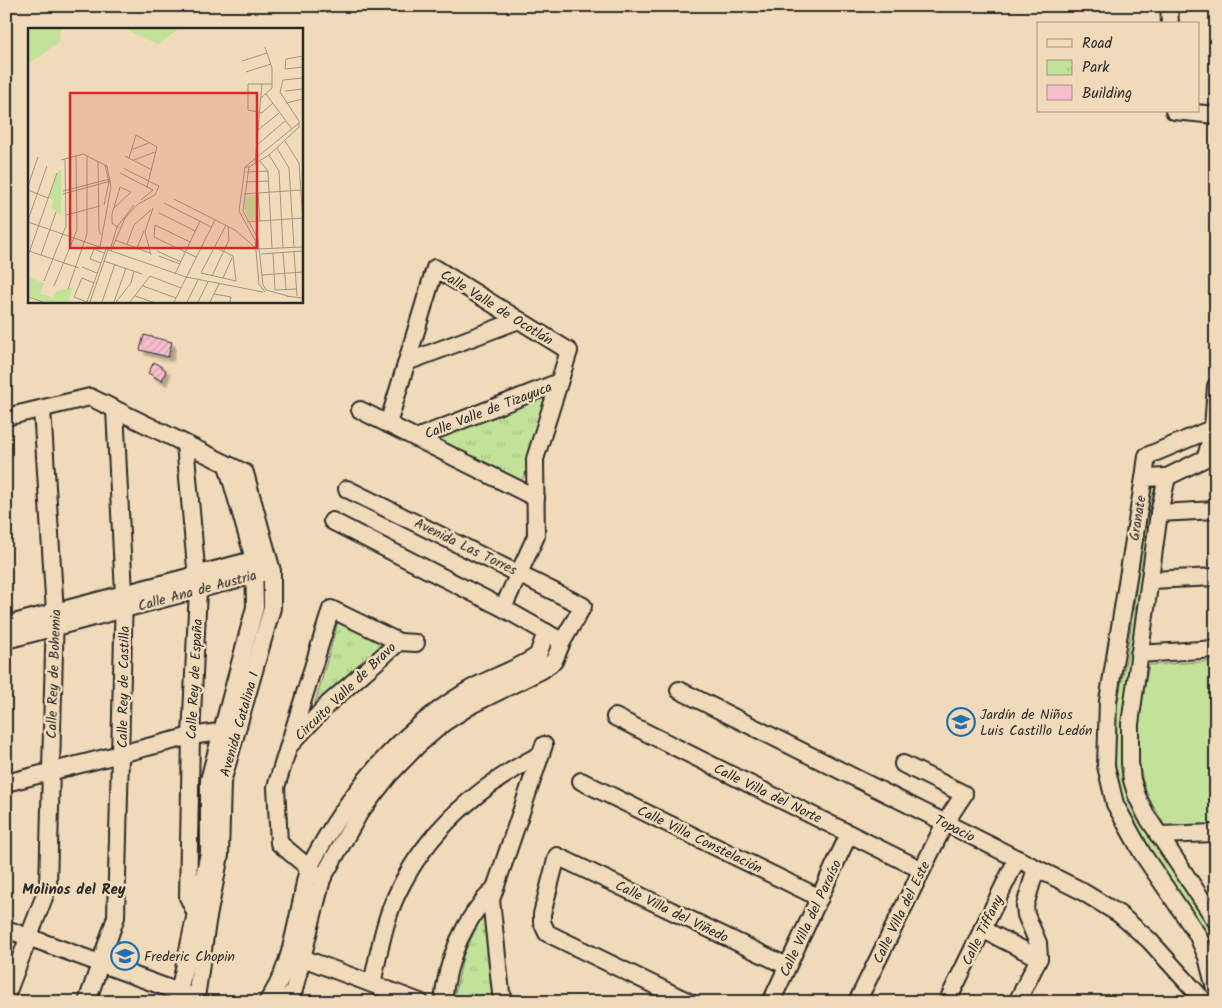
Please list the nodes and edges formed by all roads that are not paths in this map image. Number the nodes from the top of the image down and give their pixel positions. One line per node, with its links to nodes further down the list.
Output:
1 (1169, 6): 2 (street)
2 (1170, 22)
3 (1184, 112): 4 (street)
4 (1216, 115)
5 (519, 320): 6 (street); 6 (street, Calle Valle de Ocotlán); 7 (street, Calle Valle de Ocotlán)
6 (407, 362): 13 (street, Calle Valle de Ocotlán)
7 (560, 382): 15 (street, Calle Valle de Tizayuca); 21 (street, Calle Valle de Ocotlán)
8 (1216, 386): 14 (street)
9 (42, 409): 10 (street, Avenida Catalina I); 12 (street, Avenida Catalina I); 32 (street, Calle Rey de Bohemia)
10 (115, 409): 16 (street, Avenida Catalina I); 30 (street, Calle Rey de Castilla)
11 (360, 410): 13 (street)
12 (6, 417)
13 (388, 424): 15 (street)
14 (1214, 428): 17 (street); 18 (street)
15 (416, 438): 21 (street)
16 (185, 444): 25 (street, Avenida Catalina I); 29 (street, Calle Rey de España)
17 (1211, 456): 19 (street)
18 (1144, 478): 19 (street, Granate); 75 (street, Granate)
19 (1167, 478): 23 (street, Granate)
20 (347, 489): 26 (street, Avenida Las Torres)
21 (536, 498): 26 (street, Calle Valle de Ocotlán)
22 (1216, 510): 23 (street)
23 (1159, 513): 28 (street, Granate)
24 (332, 521): 31 (street)
25 (263, 565): 29 (street, Calle Ana de Austria); 44 (street, Avenida Catalina I)
26 (520, 572): 31 (street, Calle Valle de Ocotlán); 37 (street, Avenida Las Torres)
27 (1216, 577): 28 (street)
28 (1150, 580): 40 (street, Granate)
29 (197, 582): 30 (street, Calle Ana de Austria); 45 (street, Calle Rey de España)
30 (124, 601): 32 (street, Calle Ana de Austria); 47 (street, Calle Rey de Castilla)
31 (503, 608): 34 (street)
32 (55, 620): 33 (street, Calle Ana de Austria); 35 (street, Calle Ana de Austria); 50 (street, Calle Rey de Bohemia)
33 (6, 625)
34 (546, 632): 37 (street); 42 (street)
35 (6, 640)
36 (399, 642): 38 (street); 46 (street, Circuito Valle de Bravo); 46 (street, Circuito Valle de Bravo)
37 (562, 642): 42 (street)
38 (416, 643)
39 (1216, 649): 40 (street)
40 (1139, 654): 56 (street, Granate)
41 (678, 690): 53 (street, Topacio)
42 (468, 698): 49 (street)
43 (615, 717): 55 (street, Calle Villa del Norte)
44 (231, 730): 45 (street); 64 (street, Avenida Catalina I)
45 (191, 736): 47 (street); 64 (street, Calle Rey de España)
46 (290, 745): 58 (street, Circuito Valle de Bravo)
47 (122, 754): 50 (street); 71 (street, Calle Rey de Castilla)
48 (903, 764): 53 (street, Calle Villa del Este)
49 (384, 770): 58 (street); 61 (street)
50 (50, 772): 52 (street); 68 (street, Calle Rey de Bohemia)
51 (581, 781): 63 (street, Calle Villa Constelación)
52 (6, 783)
53 (945, 823): 57 (street, Topacio); 60 (street, Calle Villa del Este)
54 (1216, 832): 56 (street)
55 (849, 834): 60 (street, Calle Villa del Norte); 63 (street, Calle Villa del Paraíso)
56 (1158, 836): 65 (street, Granate)
57 (1017, 859): 59 (street, Topacio); 67 (street, Calle Tiffany)
58 (308, 868): 61 (street, Circuito Valle de Bravo); 69 (street)
59 (1036, 868): 70 (street); 89 (street, Topacio)
60 (922, 870): 86 (street, Calle Villa del Este)
61 (322, 878): 69 (street)
62 (494, 889): 73 (street); 82 (street); 83 (street)
63 (820, 898): 72 (street, Calle Villa del Paraíso)
64 (201, 918): 74 (street, Avenida Catalina I); 77 (street, Avenida Catalina I)
65 (1216, 921)
66 (6, 929): 68 (street)
67 (982, 929): 70 (street); 87 (street, Calle Tiffany)
68 (30, 938): 71 (street); 76 (street, Calle Rey de Bohemia)
69 (297, 956): 73 (street); 79 (street); 80 (street)
70 (1039, 958): 88 (street)
71 (101, 962): 74 (street); 78 (street, Calle Rey de Castilla)
72 (787, 966): 84 (street, Calle Villa del Viñedo); 85 (street, Calle Villa del Paraíso)
73 (372, 984): 81 (street)
74 (179, 992): 77 (street)
75 (1216, 992)
76 (6, 996)
77 (201, 1000)
78 (86, 1002)
79 (267, 1002)
80 (284, 1002)
81 (420, 1002)
82 (443, 1002)
83 (506, 1002)
84 (689, 1002)
85 (771, 1002)
86 (857, 1002)
87 (947, 1002)
88 (1017, 1002)
89 (1205, 1002)

